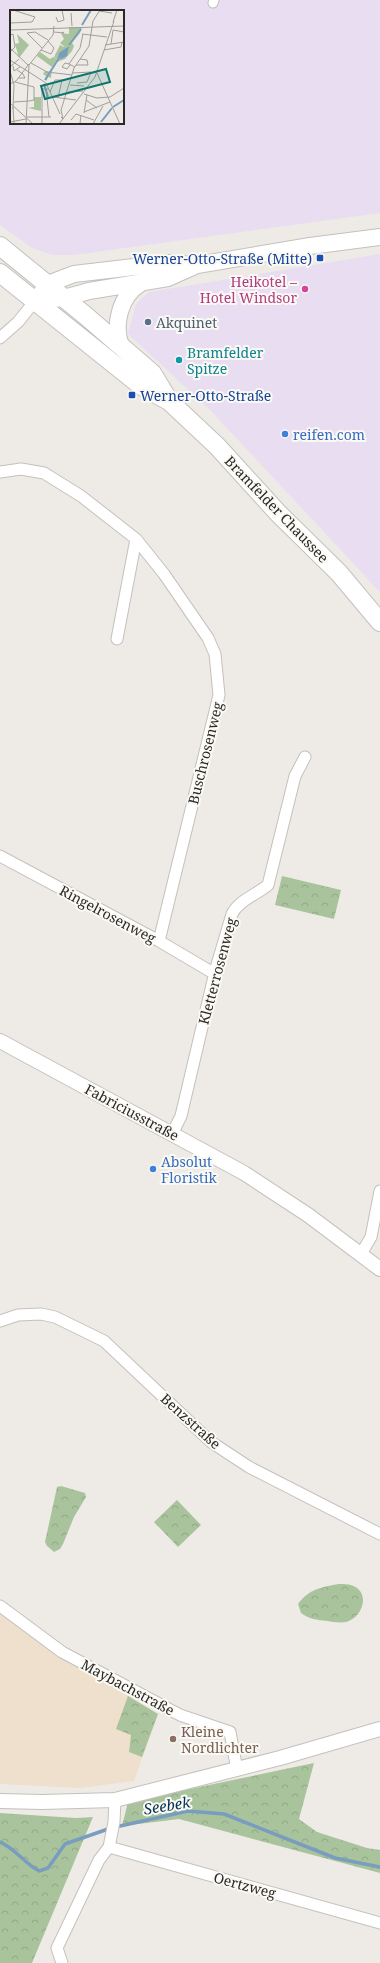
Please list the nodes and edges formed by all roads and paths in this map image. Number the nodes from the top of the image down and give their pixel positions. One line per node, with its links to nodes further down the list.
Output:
1 (380, 237): 3 (main road)
2 (0, 246): 5 (main road, Bramfelder Chaussee)
3 (197, 265): 5 (main road); 6 (main road)
4 (0, 273): 8 (main road, Bramfelder Chaussee)
5 (48, 284): 7 (main road, Bramfelder Chaussee); 8 (main road)
6 (140, 284): 7 (main road); 10 (main road)
7 (64, 298): 8 (main road); 10 (main road, Bramfelder Chaussee)
8 (35, 301): 9 (street); 11 (main road, Bramfelder Chaussee)
9 (0, 338)
10 (121, 346): 11 (main road, Bramfelder Chaussee)
11 (169, 401): 14 (main road, Bramfelder Chaussee)
12 (0, 472): 13 (street, Buschrosenweg)
13 (136, 539): 15 (street); 18 (street, Buschrosenweg)
14 (380, 622)
15 (117, 639)
16 (306, 757): 19 (street, Kletterrosenweg)
17 (0, 856): 18 (street, Ringelrosenweg)
18 (158, 941): 19 (street, Ringelrosenweg)
19 (215, 974): 21 (street, Kletterrosenweg)
20 (0, 1041): 21 (street, Fabriciusstraße)
21 (172, 1134): 23 (street, Fabriciusstraße)
22 (380, 1191): 23 (street)
23 (361, 1254): 24 (street, Fabriciusstraße)
24 (380, 1269)
25 (0, 1321): 26 (street, Benzstraße)
26 (380, 1534)
27 (0, 1606): 29 (street, Maybachstraße)
28 (380, 1729): 29 (street)
29 (237, 1770): 30 (street)
30 (115, 1800): 31 (street); 32 (street)
31 (0, 1801)
32 (109, 1847): 33 (street, Oertzweg); 34 (street)
33 (380, 1923)
34 (62, 1963)

